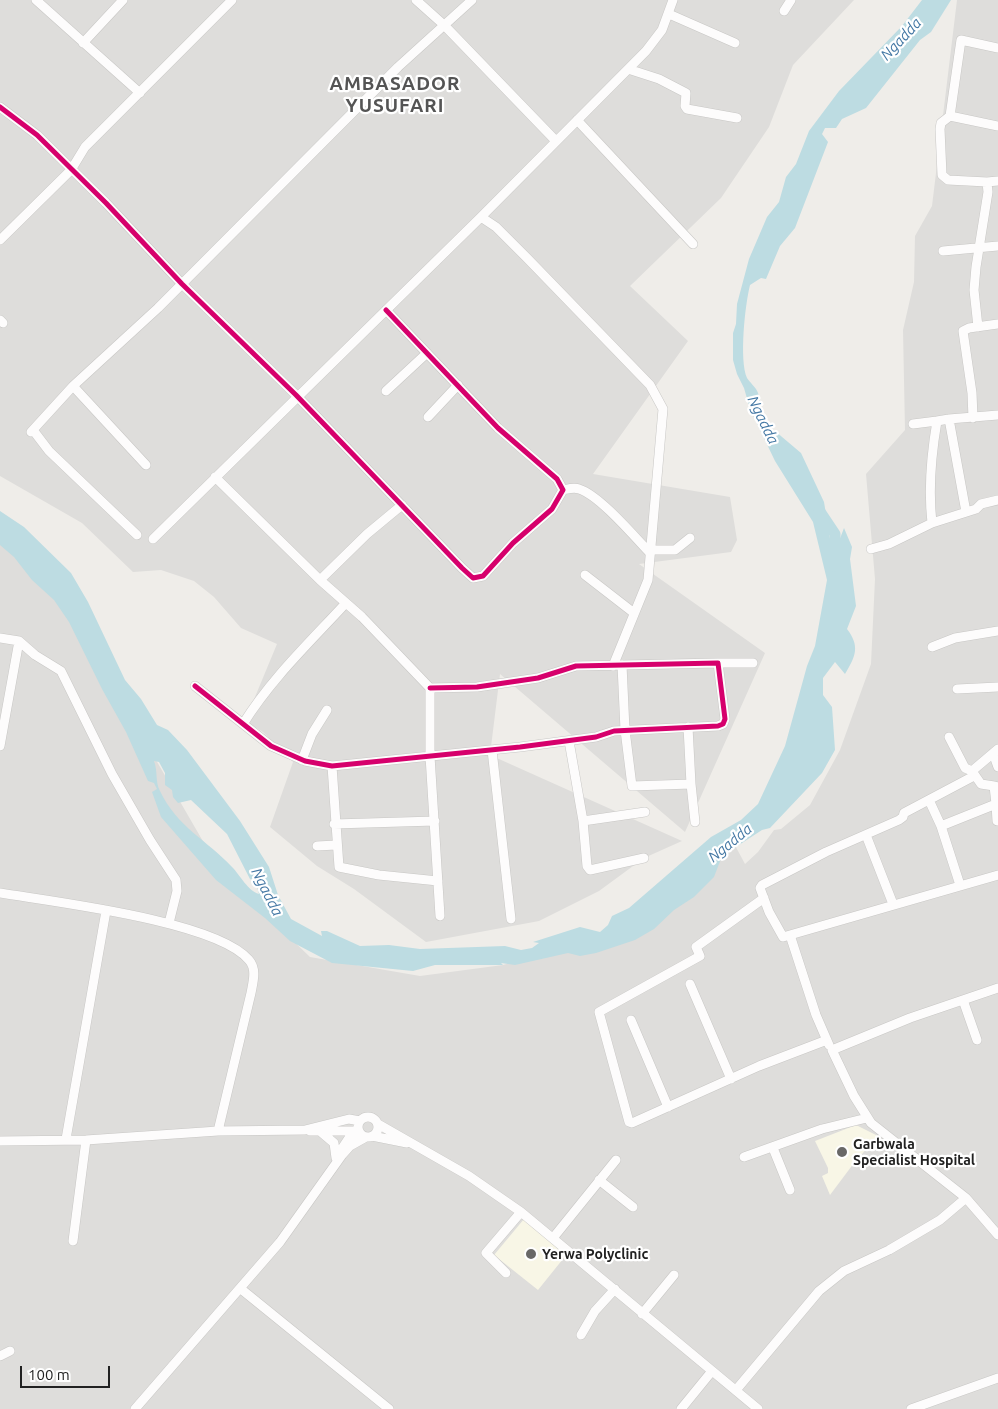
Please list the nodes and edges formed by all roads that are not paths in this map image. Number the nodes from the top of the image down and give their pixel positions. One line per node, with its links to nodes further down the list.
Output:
1 (36, 0): 11 (street)
2 (124, 0): 11 (street)
3 (232, 0): 15 (street)
4 (416, 0): 10 (street)
5 (472, 0): 10 (street)
6 (673, 0): 9 (street)
7 (791, 0): 8 (street)
8 (784, 11)
9 (669, 14): 12 (street); 14 (street)
10 (444, 25): 21 (street); 31 (street)
11 (84, 43): 15 (street)
12 (735, 43)
13 (998, 48): 17 (street)
14 (628, 69): 18 (street); 19 (street)
15 (140, 93): 22 (street)
16 (0, 107): 22 (street)
17 (950, 116): 20 (street); 24 (street)
18 (737, 118)
19 (576, 120): 21 (street); 27 (street)
20 (998, 126)
21 (555, 140): 25 (street)
22 (71, 170): 26 (street); 31 (street)
23 (998, 181): 24 (street)
24 (987, 182): 29 (street)
25 (481, 217): 32 (street); 57 (street)
26 (0, 240)
27 (693, 244)
28 (998, 246): 29 (street)
29 (979, 249): 30 (street); 34 (street)
30 (943, 251)
31 (182, 284): 37 (street); 39 (street)
32 (386, 310): 35 (street); 39 (street)
33 (998, 324): 34 (street)
34 (978, 327): 42 (street)
35 (427, 353): 36 (street); 38 (street)
36 (458, 385): 41 (street); 48 (street)
37 (73, 386): 46 (street); 53 (street)
38 (386, 391)
39 (296, 395): 47 (street); 50 (street)
40 (998, 415): 42 (street)
41 (428, 417)
42 (973, 418): 43 (street)
43 (949, 419): 44 (street); 51 (street)
44 (937, 421): 45 (street); 52 (street)
45 (913, 424)
46 (146, 465)
47 (215, 477): 54 (street); 59 (street)
48 (563, 490): 50 (street); 57 (street)
49 (998, 500): 51 (street)
50 (402, 505): 59 (street)
51 (966, 512): 52 (street)
52 (932, 523): 56 (street)
53 (137, 535)
54 (153, 538)
55 (690, 538): 57 (street)
56 (871, 549)
57 (650, 551): 61 (street)
58 (585, 575): 61 (street)
59 (320, 580): 60 (street)
60 (345, 604): 71 (street); 74 (street)
61 (634, 613): 68 (street)
62 (998, 631): 65 (street)
63 (0, 638): 64 (street)
64 (19, 641): 79 (street); 111 (street)
65 (932, 647)
66 (718, 663): 67 (street); 68 (street); 75 (street)
67 (753, 663)
68 (617, 665): 71 (street); 76 (street)
69 (195, 686): 74 (street)
70 (998, 687): 72 (street)
71 (430, 688): 82 (street)
72 (957, 689)
73 (327, 710): 83 (street)
74 (243, 724): 83 (street)
75 (688, 727): 76 (street); 87 (street)
76 (625, 730): 78 (street); 87 (street)
77 (949, 737): 86 (street)
78 (569, 741): 80 (street); 92 (street)
79 (0, 746)
80 (492, 750): 82 (street); 110 (street)
81 (996, 751): 85 (street); 86 (street)
82 (430, 756): 84 (street); 94 (street)
83 (302, 760): 84 (street)
84 (332, 766): 96 (street)
85 (998, 766)
86 (972, 771): 88 (street); 89 (street)
87 (691, 784): 95 (street)
88 (996, 786): 90 (street)
89 (929, 800): 97 (street); 98 (street)
90 (996, 804): 93 (street); 97 (street)
91 (645, 812): 92 (street)
92 (583, 821): 101 (street)
93 (997, 821)
94 (435, 822): 96 (street); 103 (street)
95 (695, 822)
96 (334, 824): 99 (street)
97 (941, 826): 104 (street)
98 (866, 835): 106 (street); 107 (street)
99 (336, 845): 100 (street); 103 (street)
100 (317, 846)
101 (644, 858)
102 (998, 875): 104 (street)
103 (438, 881): 109 (street)
104 (960, 885): 107 (street)
105 (0, 893): 108 (street)
106 (764, 898): 112 (street); 121 (street)
107 (893, 904): 112 (street)
108 (106, 911): 111 (street); 129 (street)
109 (440, 916)
110 (511, 919)
111 (168, 923): 126 (street)
112 (790, 935): 117 (street)
113 (690, 984): 120 (street)
114 (998, 988): 115 (street)
115 (962, 1000): 118 (street); 119 (street)
116 (631, 1020): 121 (street)
117 (827, 1040): 119 (street); 120 (street)
118 (977, 1040)
119 (832, 1050): 122 (street)
120 (731, 1079): 121 (street)
121 (668, 1108)
122 (867, 1118): 133 (street); 140 (street)
123 (360, 1121): 124 (street); 125 (street); 128 (street)
124 (378, 1124): 128 (street); 132 (street)
125 (305, 1130): 126 (street); 127 (street)
126 (218, 1131): 131 (street)
127 (321, 1132): 128 (street); 135 (street)
128 (365, 1134): 132 (street); 135 (street); 137 (street)
129 (66, 1139): 130 (street); 131 (street)
130 (0, 1140)
131 (86, 1140): 145 (street)
132 (415, 1144): 142 (street)
133 (773, 1148): 134 (street); 139 (street)
134 (744, 1157)
135 (336, 1159): 137 (street)
136 (616, 1160): 138 (street)
137 (334, 1169): 148 (street)
138 (599, 1180): 141 (street); 144 (street)
139 (790, 1190)
140 (966, 1198): 143 (street); 156 (street)
141 (633, 1207)
142 (520, 1212): 144 (street); 146 (street)
143 (998, 1235)
144 (553, 1238): 149 (street)
145 (73, 1241)
146 (506, 1273)
147 (674, 1275): 150 (street)
148 (241, 1289): 157 (street); 158 (street)
149 (615, 1289): 150 (street); 151 (street)
150 (642, 1314): 154 (street)
151 (581, 1335)
152 (10, 1351): 153 (street)
153 (0, 1356)
154 (712, 1371): 156 (street); 159 (street)
155 (998, 1378): 161 (street)
156 (736, 1390): 160 (street)
157 (135, 1409)
158 (389, 1409)
159 (681, 1409)
160 (758, 1409)
161 (911, 1409)

